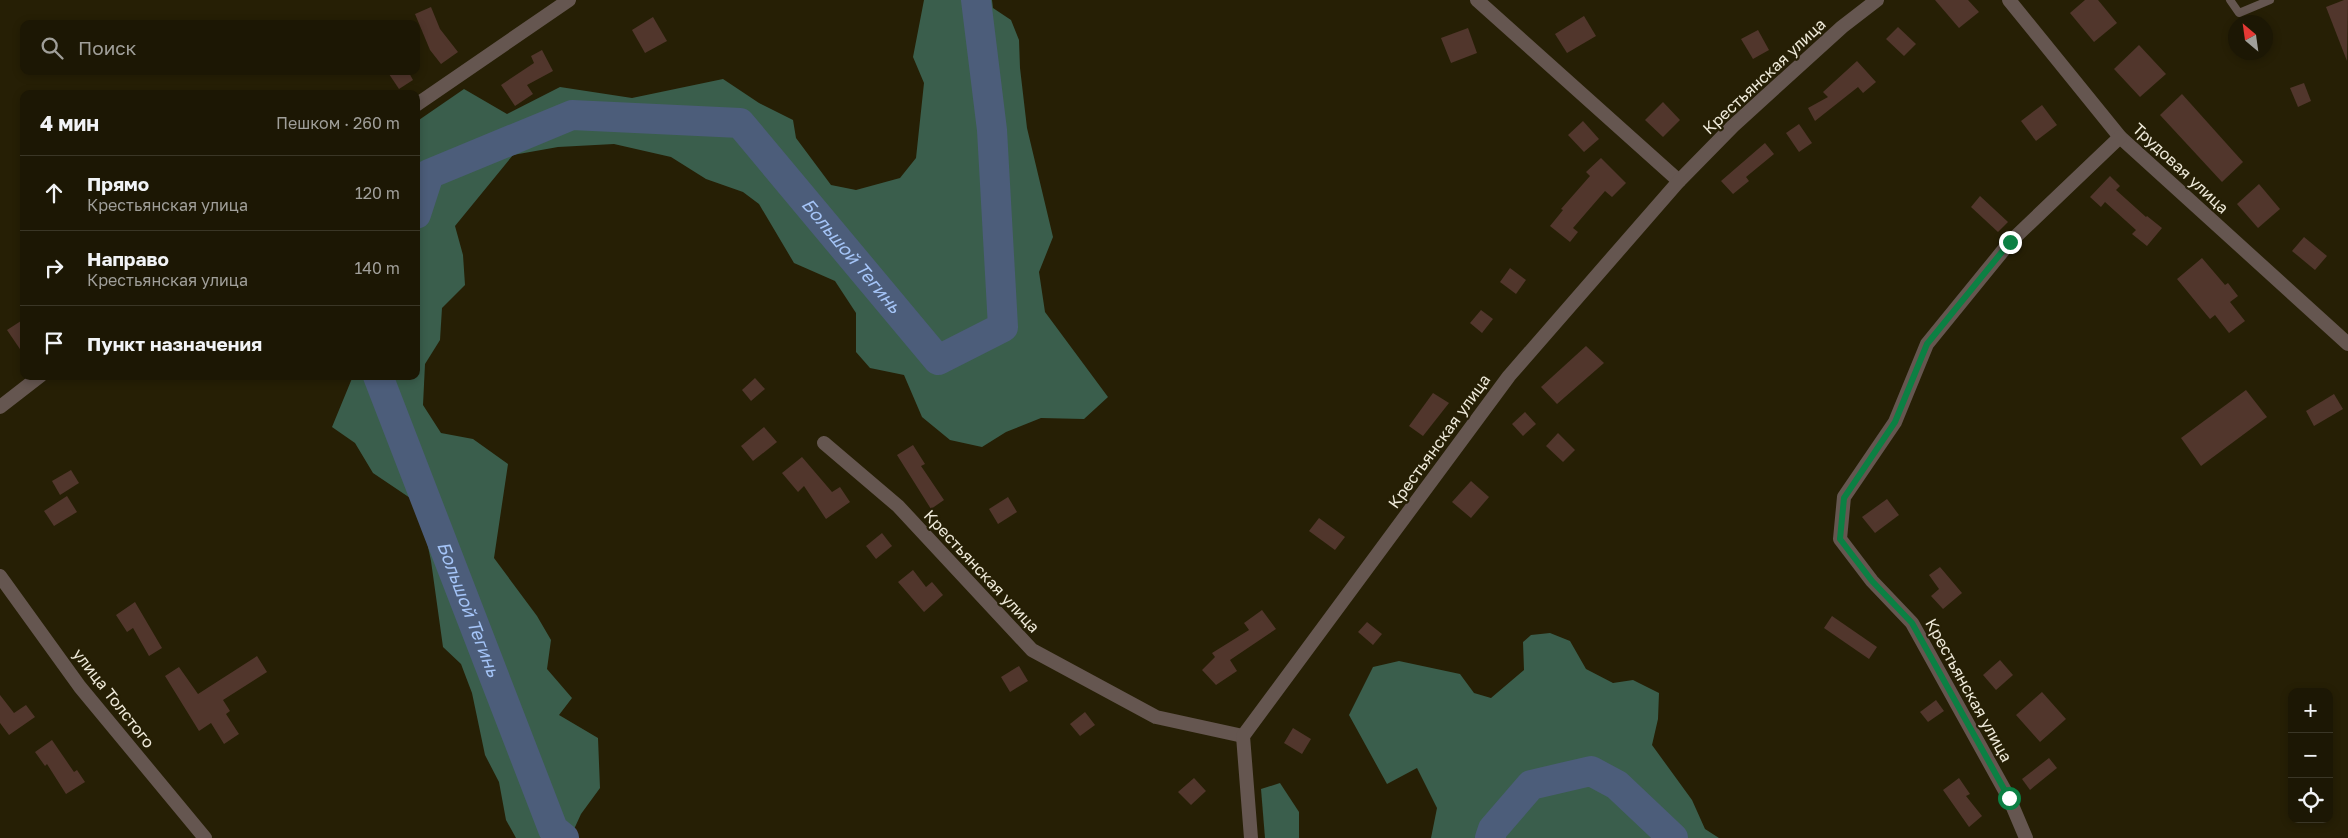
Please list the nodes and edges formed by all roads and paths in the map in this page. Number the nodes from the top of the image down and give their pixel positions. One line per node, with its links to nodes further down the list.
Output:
1 (569, 0): 7 (street)
2 (1477, 0): 9 (street)
3 (1876, 0): 9 (street, Крестьянская улица)
4 (2008, 0): 8 (street, Трудовая улица)
5 (2230, 0): 6 (lane)
6 (2270, 0)
7 (420, 102)
8 (2120, 137): 10 (street, Трудовая улица); 18 (street, Крестьянская улица)
9 (1679, 181): 15 (street, Крестьянская улица)
10 (2348, 344)
11 (35, 380): 12 (street)
12 (0, 407)
13 (824, 443): 15 (street, Крестьянская улица)
14 (0, 576): 16 (street, улица Толстого)
15 (1243, 736): 17 (street)
16 (205, 838)
17 (1251, 838)
18 (2026, 838)

